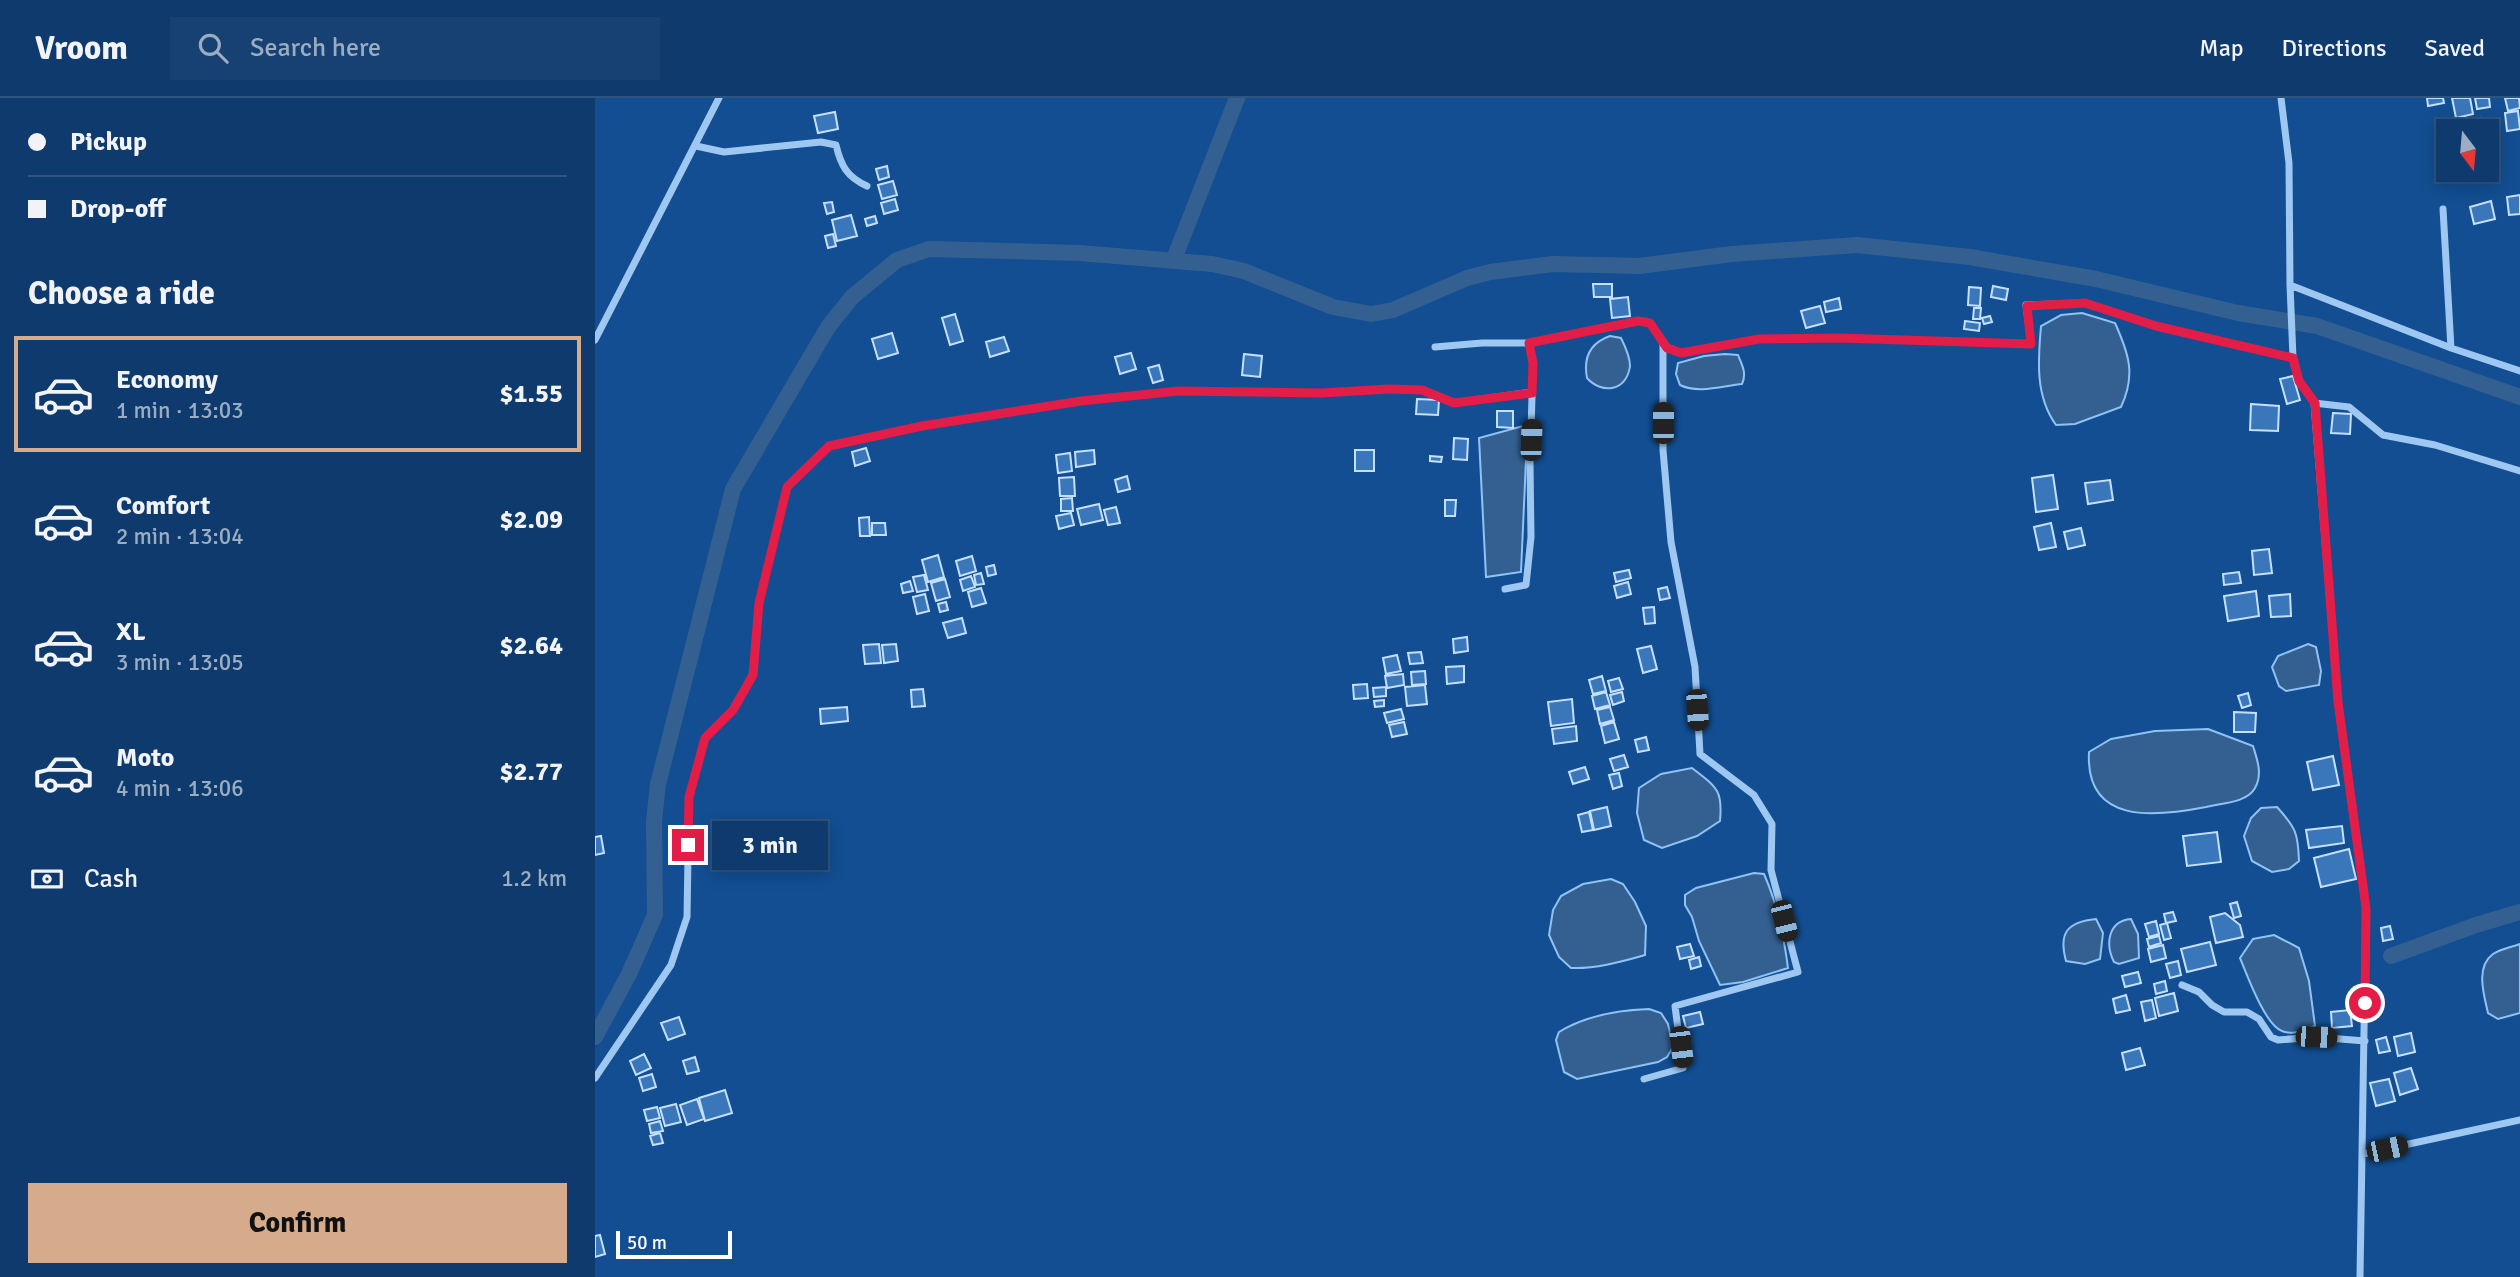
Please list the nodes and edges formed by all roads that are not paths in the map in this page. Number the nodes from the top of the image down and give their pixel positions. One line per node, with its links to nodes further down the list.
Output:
1 (719, 98): 3 (street)
2 (2281, 98): 6 (street)
3 (696, 146): 4 (street); 7 (street)
4 (867, 186)
5 (2442, 209): 11 (street)
6 (2290, 285): 11 (street); 12 (street)
7 (595, 340)
8 (1663, 340): 9 (street); 12 (street); 21 (street)
9 (1529, 343): 10 (street); 14 (street)
10 (1435, 347)
11 (2451, 348): 13 (street)
12 (2293, 358): 15 (street)
13 (2520, 371)
14 (1532, 393): 17 (street); 20 (street)
15 (2315, 403): 16 (street); 19 (street)
16 (2520, 471)
17 (1505, 589)
18 (2182, 985): 19 (street)
19 (2365, 1041): 23 (street)
20 (595, 1078)
21 (1644, 1079)
22 (2520, 1120): 23 (street)
23 (2363, 1154): 24 (street)
24 (2360, 1277)

